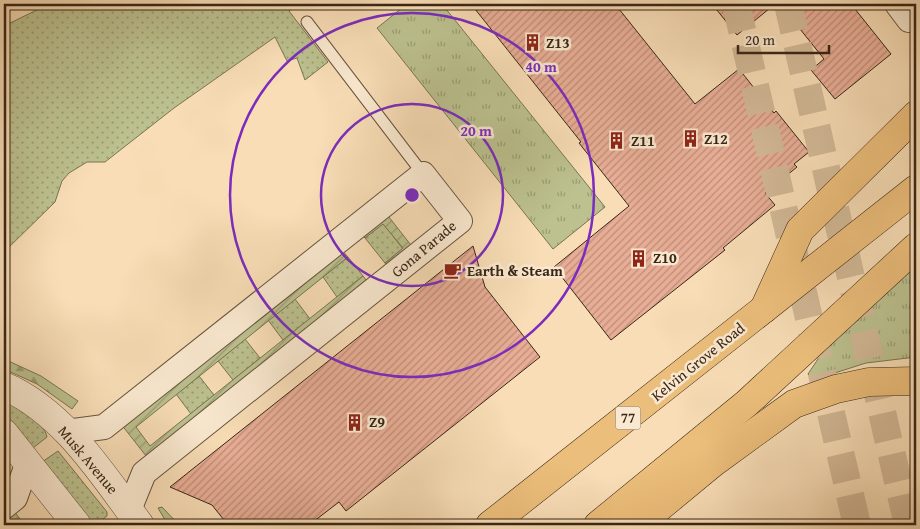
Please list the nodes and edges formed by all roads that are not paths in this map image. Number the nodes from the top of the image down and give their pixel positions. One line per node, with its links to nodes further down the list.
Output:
1 (308, 22): 3 (lane)
2 (916, 116): 6 (main road)
3 (422, 174): 9 (street); 13 (street, Gona Parade)
4 (912, 190): 6 (main road, Kelvin Grove Road / 77)
5 (916, 247): 16 (main road)
6 (764, 309): 15 (main road, Kelvin Grove Road / 77)
7 (916, 381): 17 (main road)
8 (4, 386): 9 (street, Musk Avenue)
9 (66, 432): 13 (street, Musk Avenue)
10 (4, 433): 11 (street)
11 (28, 462): 12 (street); 14 (street)
12 (4, 507)
13 (134, 518)
14 (77, 525)
15 (490, 525)
16 (598, 525)
17 (638, 525)

